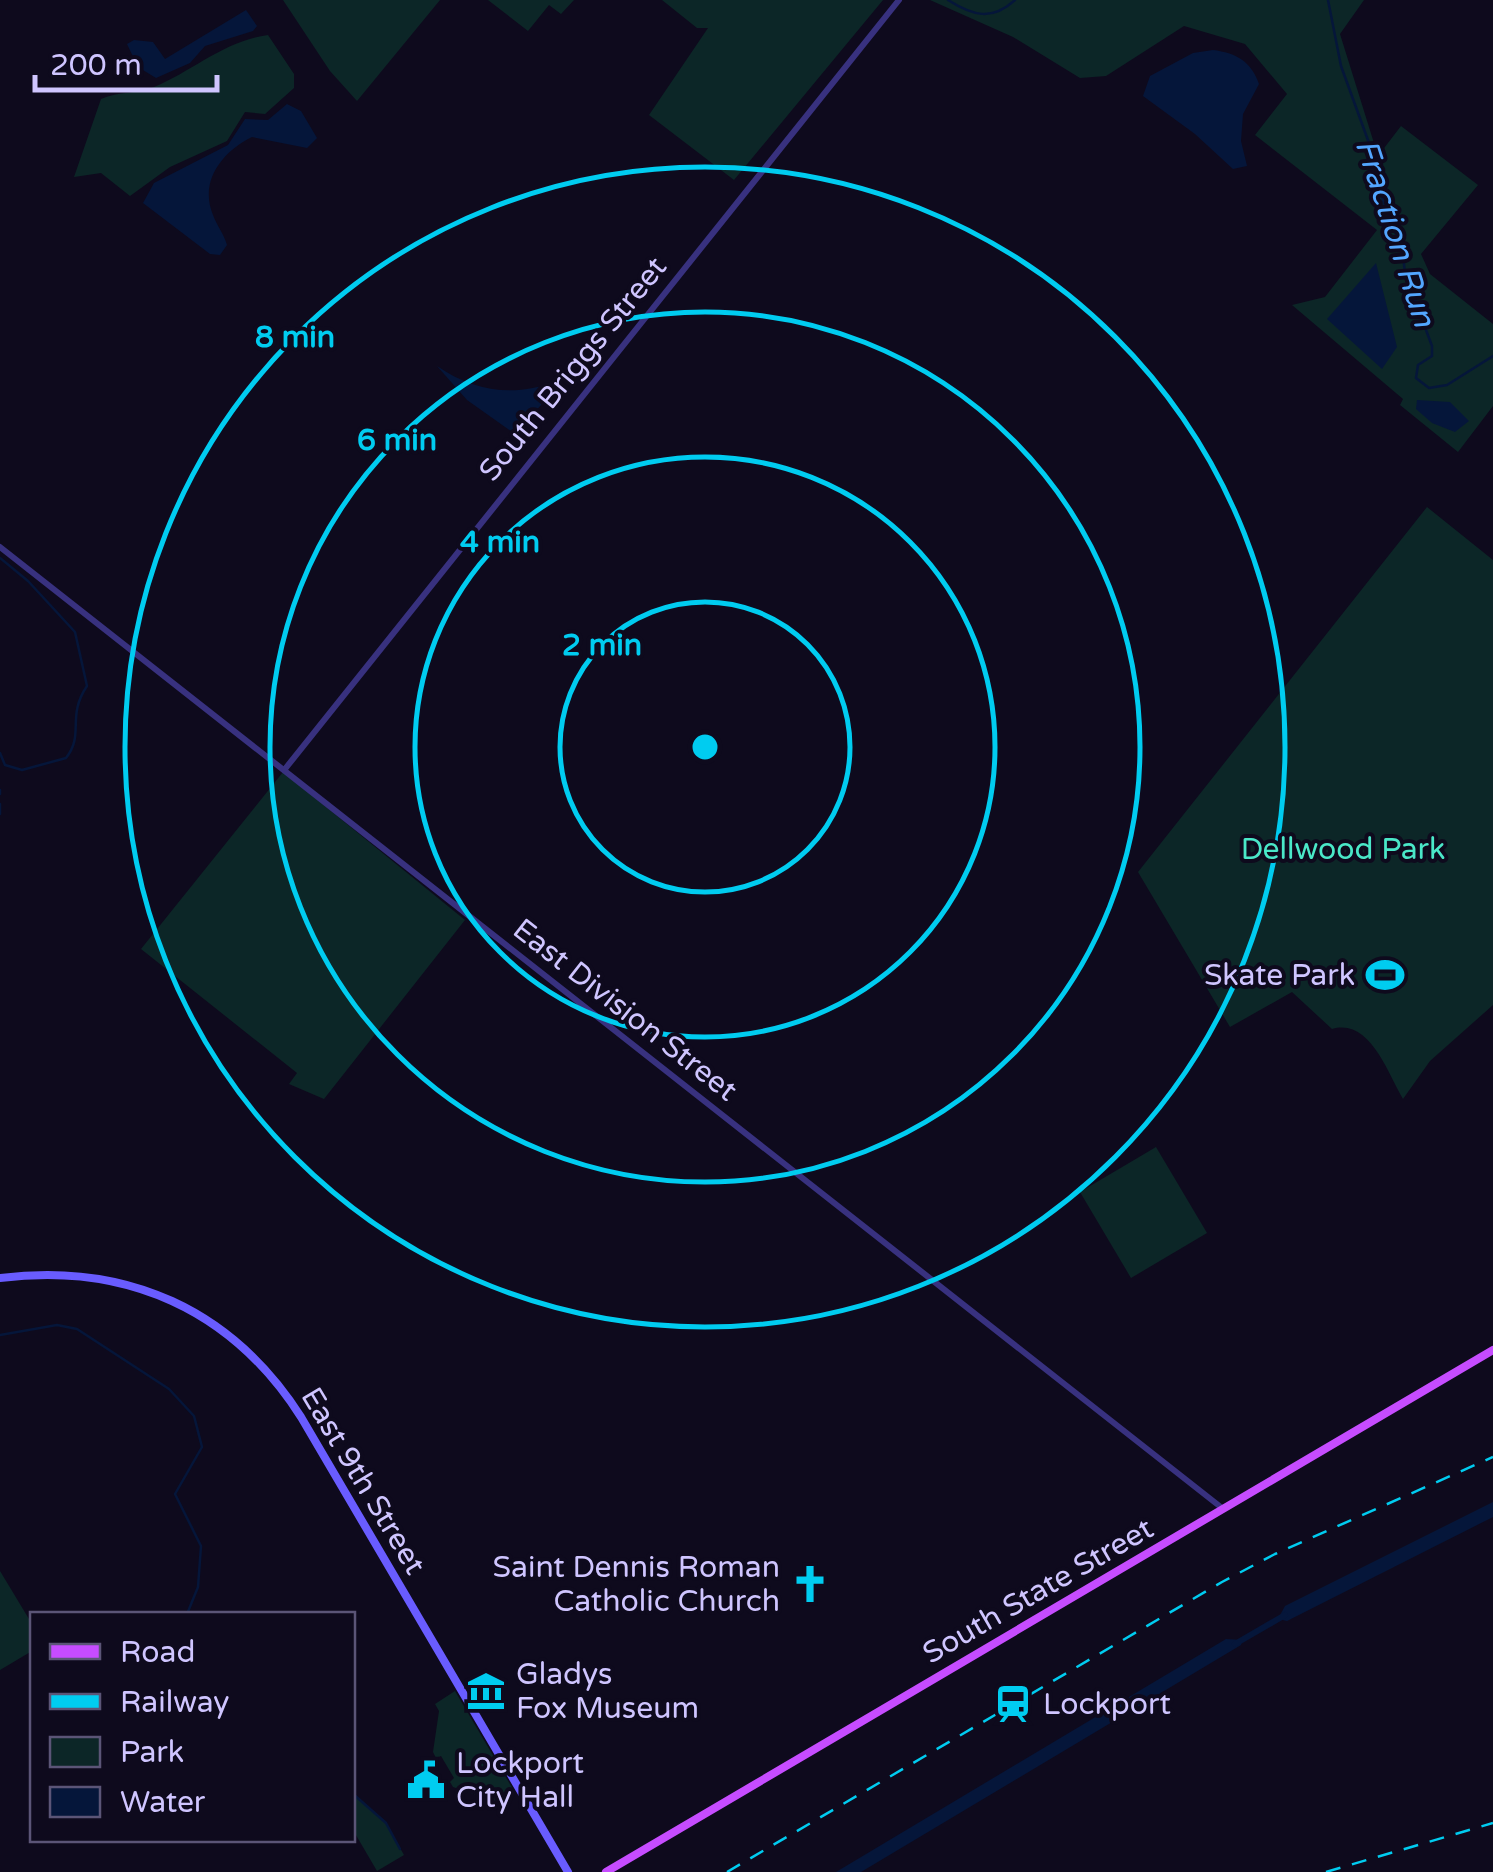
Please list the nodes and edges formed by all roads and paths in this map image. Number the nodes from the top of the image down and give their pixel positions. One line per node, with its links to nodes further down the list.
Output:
1 (899, 0): 3 (street, South Briggs Street)
2 (0, 548): 3 (street, East Division Street)
3 (285, 769): 6 (street, East Division Street)
4 (0, 1278): 7 (main road, East 9th Street)
5 (1493, 1350): 6 (main road, South State Street)
6 (1222, 1508): 8 (main road, South State Street)
7 (568, 1872)
8 (606, 1872)

